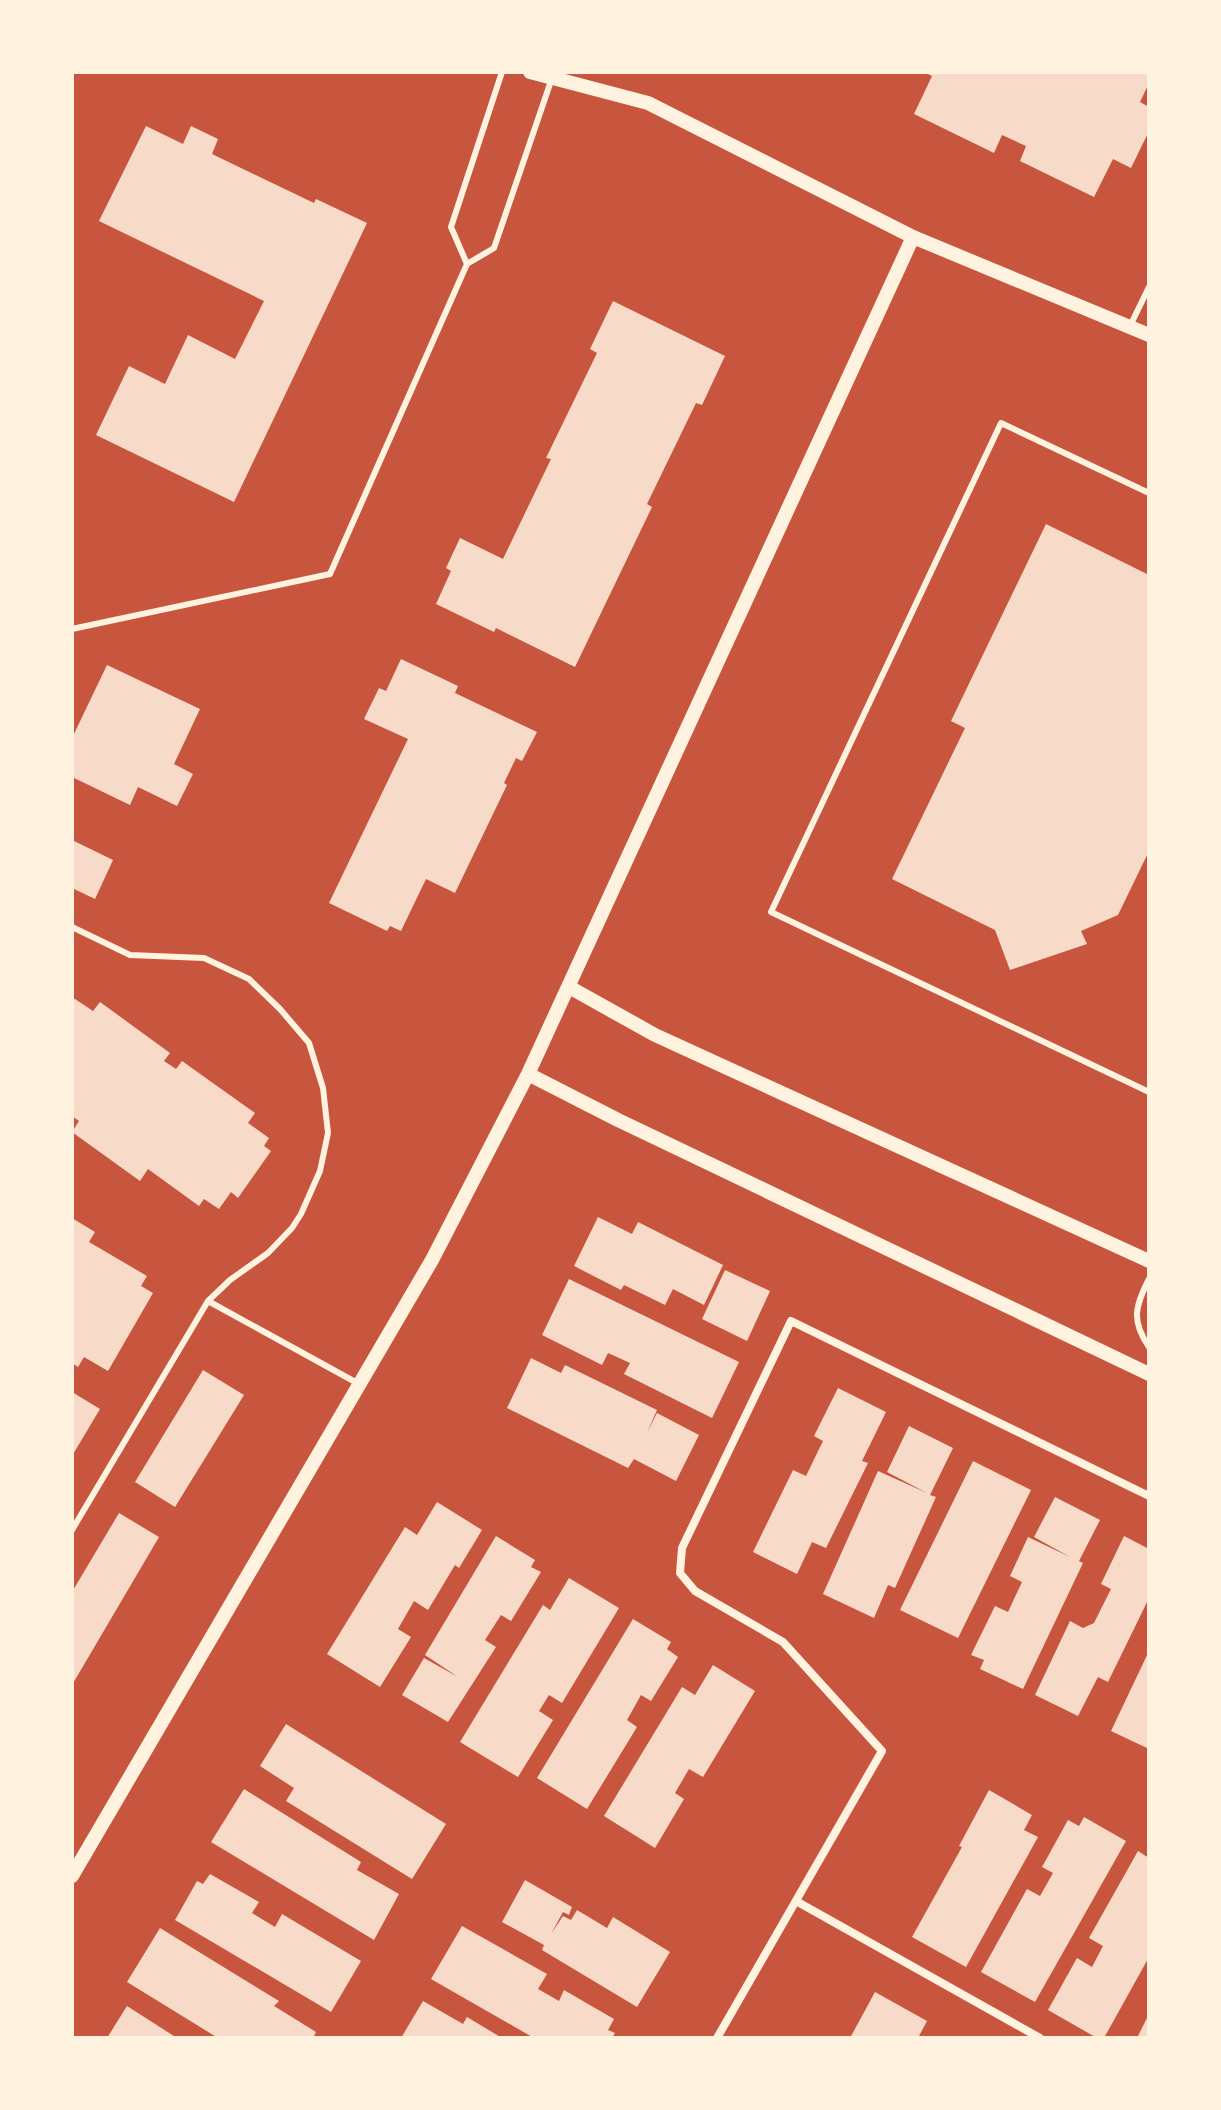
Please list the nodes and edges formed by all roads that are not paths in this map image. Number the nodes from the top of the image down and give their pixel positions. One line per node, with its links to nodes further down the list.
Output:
1 (502, 72): 5 (lane)
2 (530, 72): 3 (street)
3 (552, 78): 4 (street); 5 (lane)
4 (913, 237): 7 (street); 12 (street)
5 (467, 264): 10 (lane)
6 (1149, 287): 7 (lane)
7 (1130, 326): 8 (street)
8 (1149, 335)
9 (1149, 493): 15 (lane)
10 (72, 629)
11 (72, 927): 18 (lane)
12 (569, 987): 13 (street); 16 (street)
13 (528, 1074): 20 (street); 21 (street)
14 (1149, 1080): 15 (lane)
15 (1146, 1091)
16 (1149, 1261)
17 (1149, 1279): 19 (lane)
18 (208, 1301): 21 (lane); 23 (lane)
19 (1149, 1347)
20 (1149, 1374)
21 (359, 1384): 24 (street)
22 (1149, 1496): 25 (street)
23 (72, 1530)
24 (72, 1876)
25 (796, 1901): 26 (street); 27 (street)
26 (717, 2038)
27 (1040, 2038)

